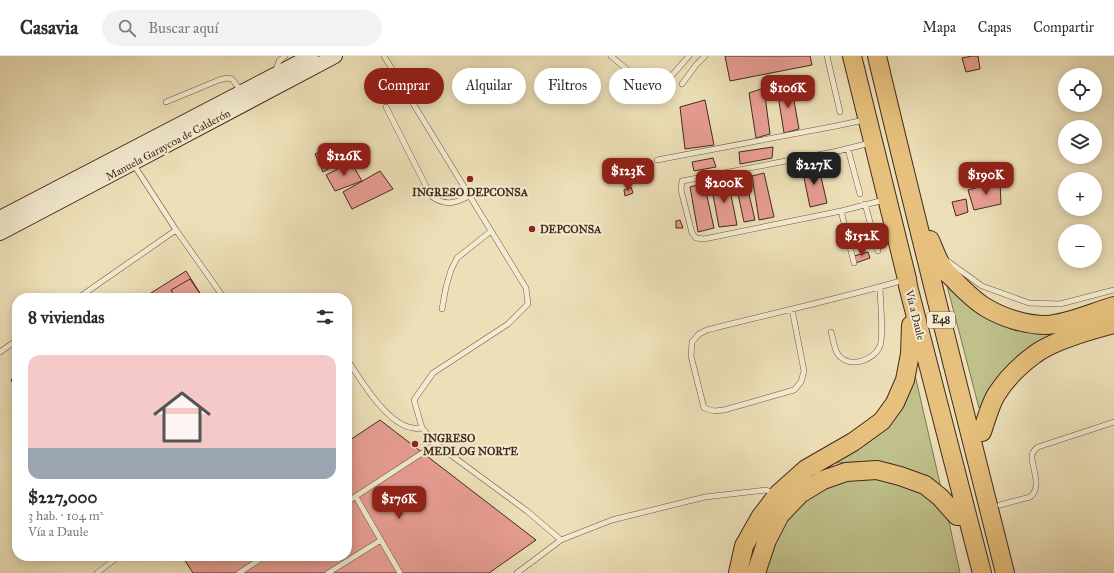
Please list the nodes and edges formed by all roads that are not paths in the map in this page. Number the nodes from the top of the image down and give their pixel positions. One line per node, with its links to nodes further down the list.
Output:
1 (285, 56): 11 (lane)
2 (311, 56): 11 (street, Manuela Garaycoa de Calderón)
3 (335, 56): 20 (street, Manuela Garaycoa de Calderón)
4 (384, 56): 24 (lane)
5 (611, 56): 6 (lane)
6 (689, 56)
7 (705, 56): 12 (lane)
8 (827, 56): 16 (lane)
9 (852, 56): 17 (highway, Vía a Daule / E48)
10 (877, 56): 22 (highway, E48)
11 (274, 75): 13 (street, Manuela Garaycoa de Calderón)
12 (682, 84)
13 (242, 91): 14 (lane); 20 (street, Manuela Garaycoa de Calderón)
14 (166, 102)
15 (386, 107): 24 (lane)
16 (840, 112)
17 (867, 119): 18 (highway, Vía a Daule / E48); 21 (lane)
18 (873, 143): 19 (lane); 25 (highway, Vía a Daule / E48)
19 (848, 149): 23 (lane); 27 (lane)
20 (130, 157): 28 (street, Manuela Garaycoa de Calderón); 29 (lane); 31 (street, Manuela Garaycoa de Calderón)
21 (657, 160)
22 (906, 177): 33 (highway); 49 (highway, E48)
23 (860, 194)
24 (469, 196): 30 (lane)
25 (887, 199): 26 (lane); 35 (highway, Vía a Daule / E48)
26 (865, 204): 27 (lane); 32 (lane)
27 (840, 210): 34 (lane)
28 (0, 218)
29 (176, 230): 38 (lane); 39 (lane)
30 (491, 231): 41 (lane); 51 (lane)
31 (0, 233)
32 (878, 251)
33 (935, 252): 37 (lane); 40 (highway); 52 (highway)
34 (854, 263)
35 (907, 282): 36 (lane); 48 (highway, Vía a Daule / E48); 54 (highway)
36 (880, 287): 42 (lane); 44 (lane)
37 (1114, 290)
38 (85, 293)
39 (220, 293)
40 (1114, 306)
41 (442, 309)
42 (792, 309): 42 (lane)
43 (1114, 324): 52 (highway)
44 (831, 332)
45 (12, 344): 46 (lane)
46 (0, 352)
47 (352, 366): 51 (lane)
48 (934, 390): 58 (highway); 73 (highway, Vía a Daule / E48)
49 (963, 409): 52 (highway); 74 (highway, E48)
50 (1114, 422): 57 (lane)
51 (422, 428): 53 (lane)
52 (982, 432): 57 (highway)
53 (436, 444): 55 (lane); 60 (lane)
54 (778, 494): 60 (lane); 70 (highway)
55 (356, 497): 56 (lane); 59 (lane)
56 (352, 499)
57 (1000, 505): 75 (highway)
58 (956, 516): 71 (highway); 72 (highway)
59 (381, 540): 61 (lane); 68 (lane)
60 (561, 540): 69 (lane)
61 (352, 558)
62 (113, 561): 65 (lane)
63 (257, 561): 66 (lane)
64 (347, 561): 67 (lane)
65 (97, 573)
66 (239, 573)
67 (328, 573)
68 (400, 573)
69 (518, 573)
70 (738, 573)
71 (756, 573)
72 (970, 573)
73 (982, 573)
74 (1006, 573)
75 (1017, 573)

